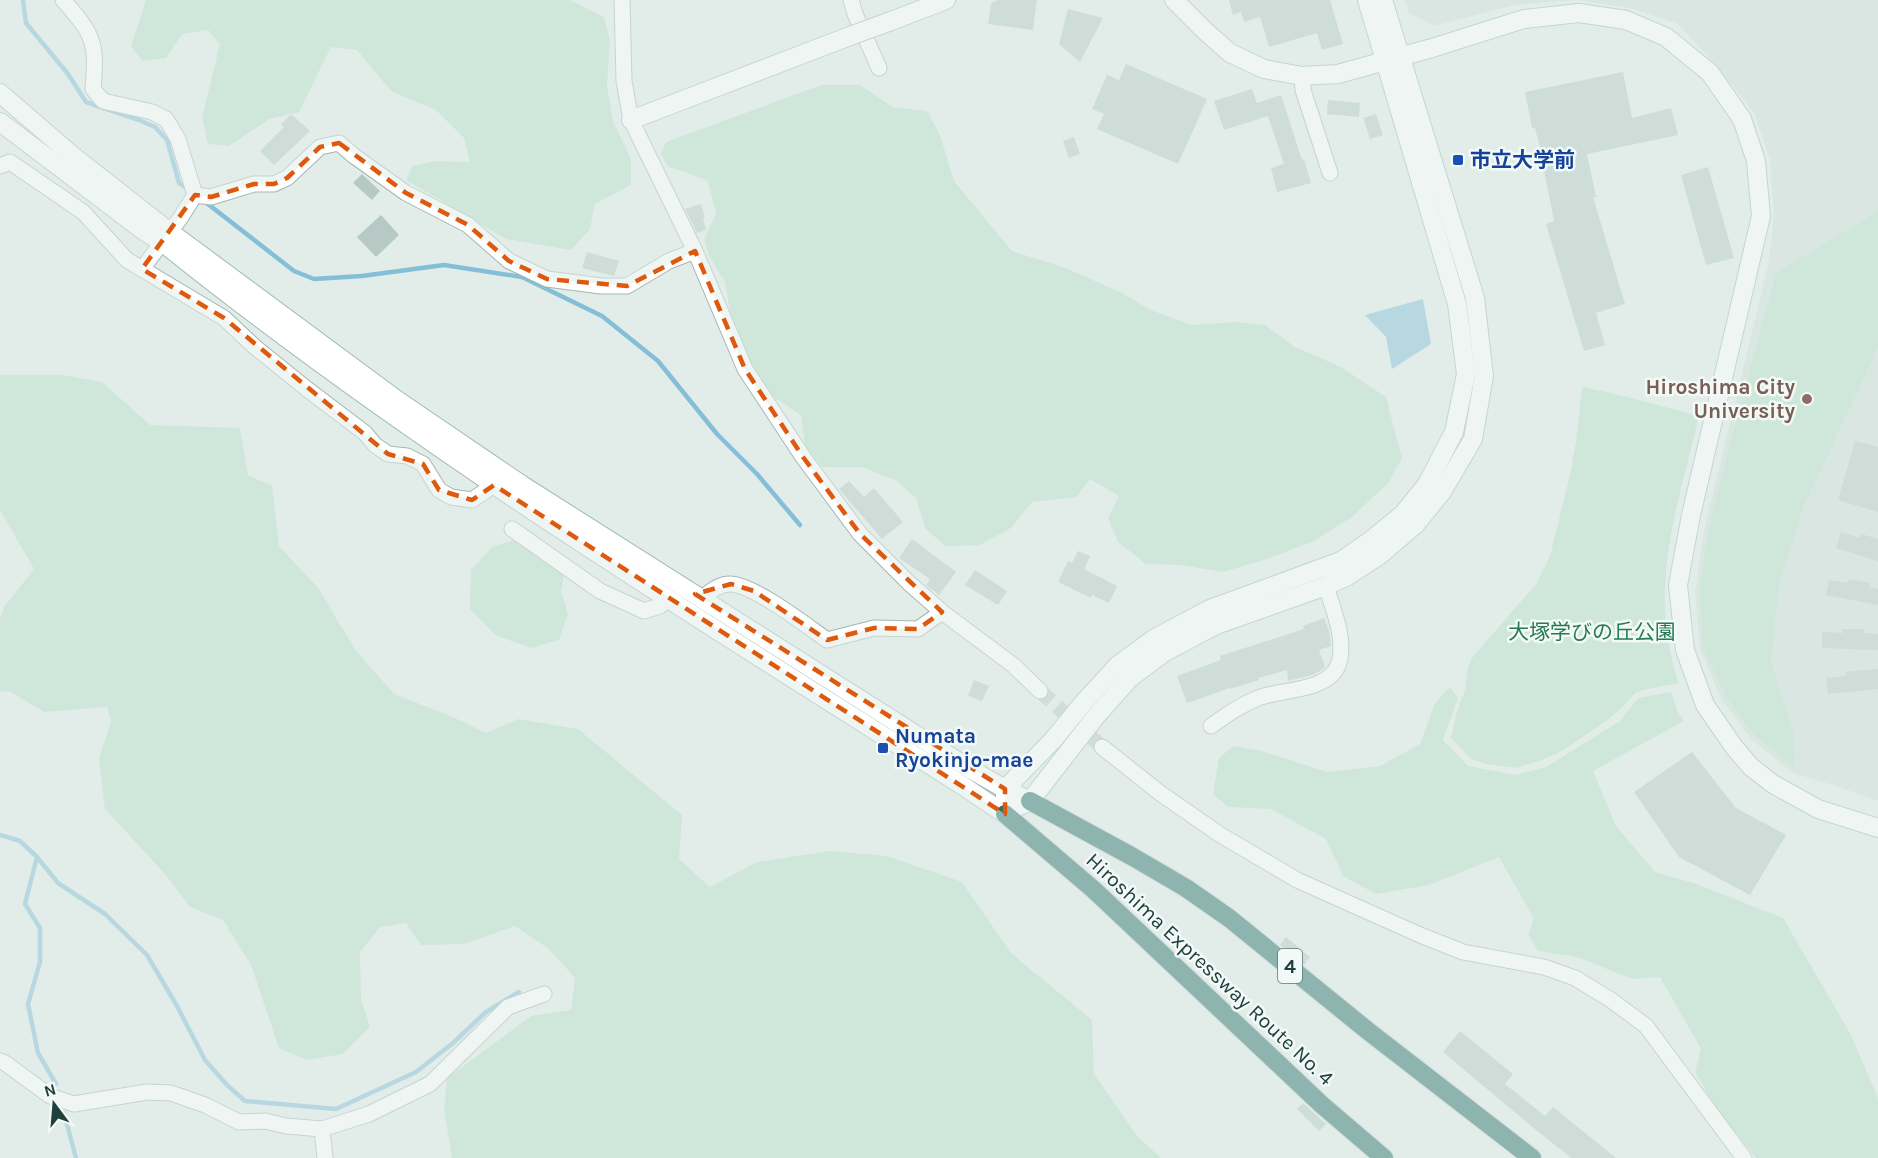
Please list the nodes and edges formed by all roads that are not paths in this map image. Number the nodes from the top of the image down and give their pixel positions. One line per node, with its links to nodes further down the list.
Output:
1 (63, 0): 16 (street)
2 (622, 0): 12 (street)
3 (851, 0): 9 (street)
4 (946, 0): 12 (street, bridge)
5 (1174, 0): 10 (street)
6 (1366, 0): 8 (street)
7 (1383, 0): 8 (street)
8 (1393, 58): 10 (street); 22 (street); 29 (street); 32 (street)
9 (879, 68)
10 (1302, 76): 15 (street)
11 (0, 93): 17 (street)
12 (631, 120): 18 (street)
13 (0, 122): 17 (street)
14 (0, 166): 19 (street)
15 (1330, 173)
16 (195, 195): 17 (street); 18 (street)
17 (166, 237): 19 (street); 20 (street); 24 (street)
18 (695, 250): 25 (street)
19 (142, 269): 20 (street)
20 (494, 485): 23 (street)
21 (512, 529): 23 (street)
22 (1326, 586): 27 (street); 30 (street)
23 (667, 599): 31 (street)
24 (702, 599): 25 (street); 29 (street)
25 (942, 612): 26 (street)
26 (1040, 691)
27 (1211, 726)
28 (1102, 747): 39 (street)
29 (1005, 789): 30 (street); 31 (street)
30 (1030, 801): 31 (street); 38 (highway, Hiroshima Expressway Route No. 4 / 4)
31 (1005, 814): 37 (highway, Hiroshima Expressway Route No. 4)
32 (1878, 828)
33 (544, 994): 35 (street)
34 (0, 1061): 35 (street)
35 (322, 1129): 36 (street)
36 (325, 1158)
37 (1384, 1158)
38 (1532, 1158)
39 (1744, 1158)

